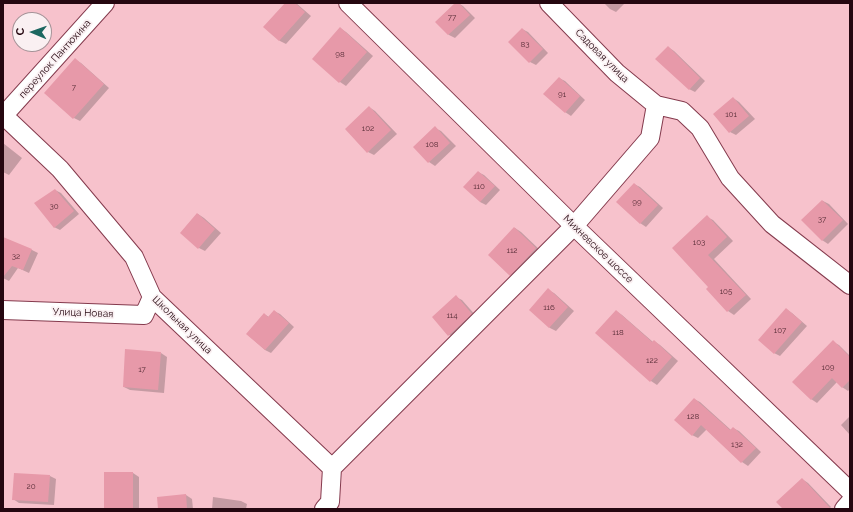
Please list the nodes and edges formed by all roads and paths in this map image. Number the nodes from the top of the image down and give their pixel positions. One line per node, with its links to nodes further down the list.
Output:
1 (105, 3): 5 (street, переулок Пантюхина)
2 (348, 3): 6 (street, Михневское шоссе)
3 (549, 3): 4 (street, Садовая улица)
4 (656, 105): 6 (street); 7 (street)
5 (3, 115): 8 (street, Школьная улица)
6 (574, 226): 10 (street); 11 (street, Михневское шоссе)
7 (850, 285)
8 (152, 298): 9 (street, Улица Новая); 10 (street, Школьная улица)
9 (3, 310)
10 (332, 468): 13 (street)
11 (850, 491)
12 (850, 502): 14 (street)
13 (330, 507)
14 (844, 509)

